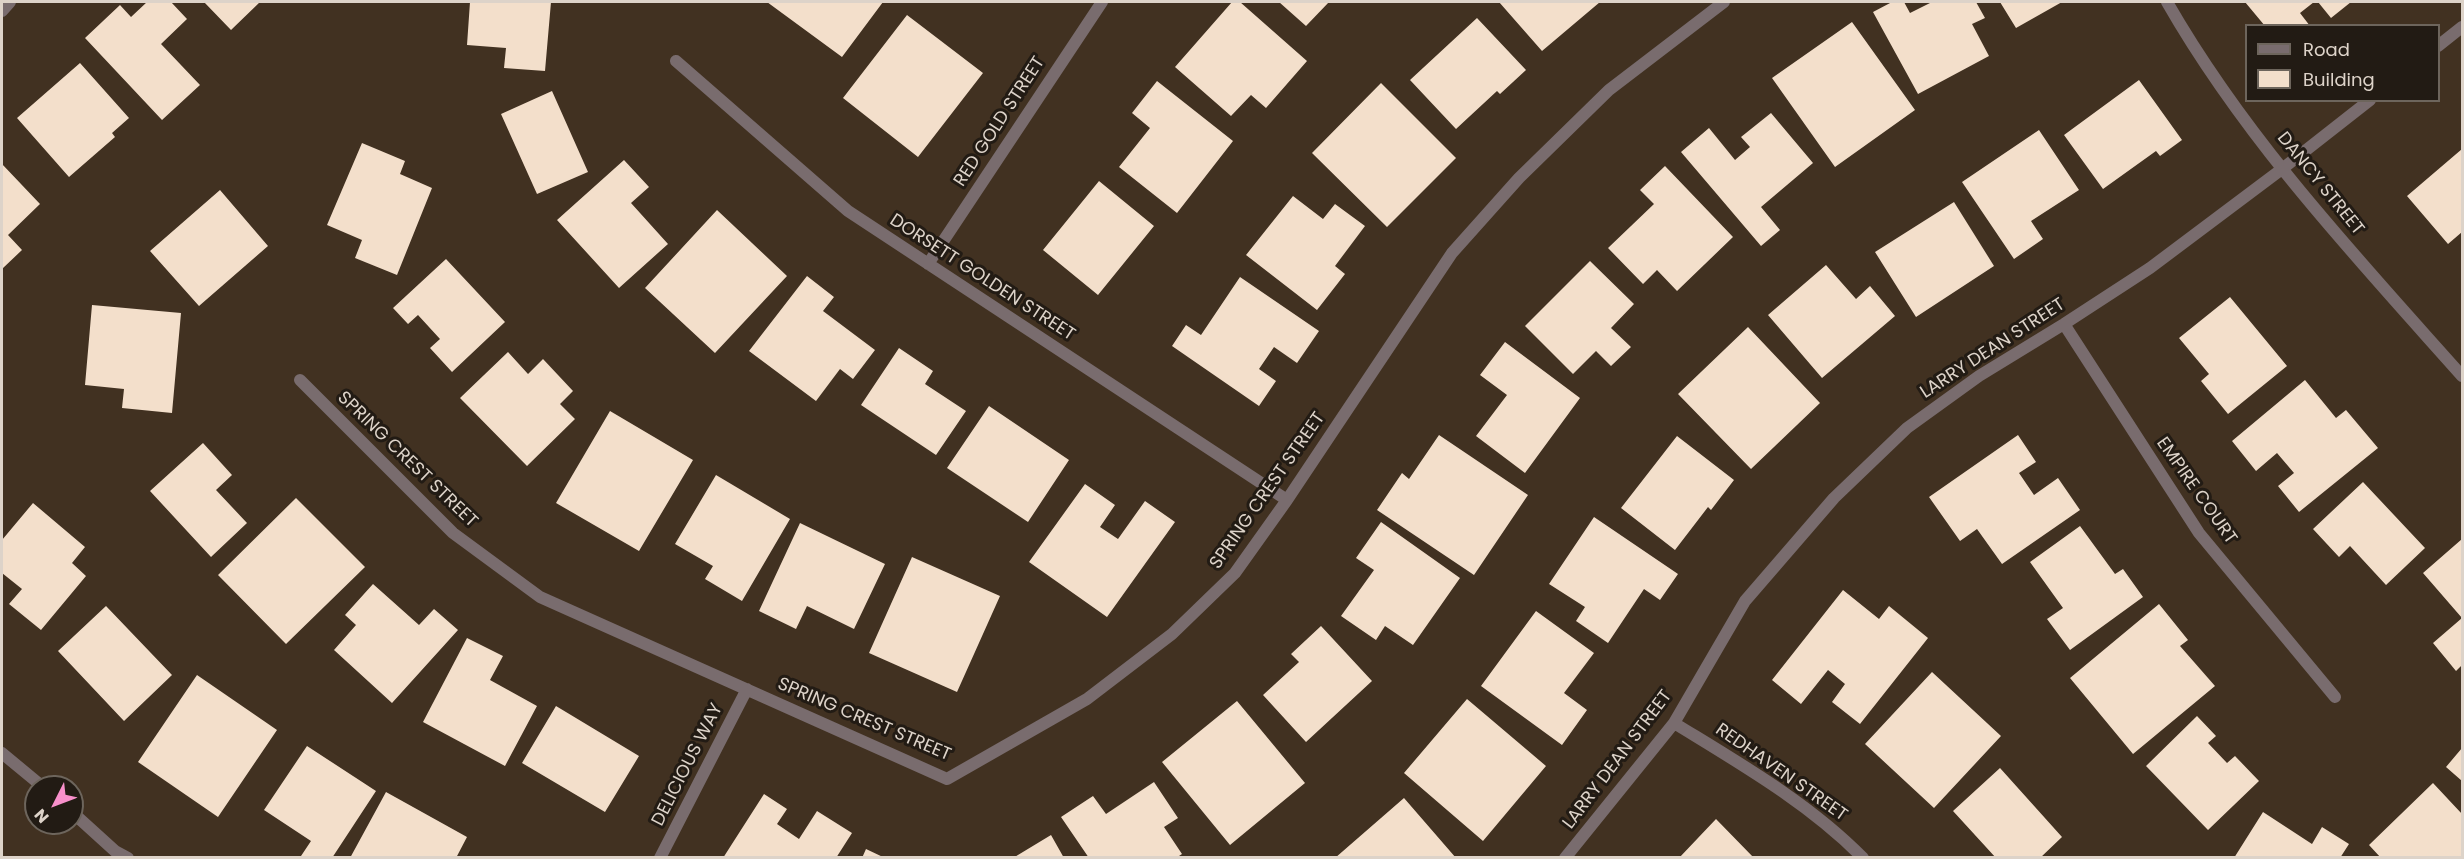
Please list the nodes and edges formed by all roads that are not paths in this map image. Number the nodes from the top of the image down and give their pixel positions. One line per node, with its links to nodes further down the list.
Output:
1 (10, 2): 5 (street)
2 (1102, 2): 11 (street, RED GOLD STREET)
3 (1724, 2): 15 (street, SPRING CREST STREET)
4 (2167, 2): 10 (street, DANCY STREET)
5 (2, 11)
6 (2463, 27): 7 (street)
7 (2440, 45)
8 (676, 61): 11 (street, DORSETT GOLDEN STREET)
9 (2367, 102): 10 (street, LARRY DEAN STREET)
10 (2282, 169): 12 (street, LARRY DEAN STREET); 13 (street, DANCY STREET)
11 (928, 264): 15 (street, DORSETT GOLDEN STREET)
12 (2064, 324): 17 (street, EMPIRE COURT); 18 (street, LARRY DEAN STREET)
13 (2463, 376)
14 (300, 380): 16 (street, SPRING CREST STREET)
15 (1287, 500): 16 (street, SPRING CREST STREET)
16 (747, 689): 23 (street, DELICIOUS WAY)
17 (2335, 696)
18 (1674, 723): 24 (street, LARRY DEAN STREET); 25 (street, REDHAVEN STREET)
19 (2, 753): 20 (street)
20 (29, 775)
21 (84, 824): 22 (street)
22 (128, 858)
23 (660, 858)
24 (1565, 858)
25 (1863, 858)

